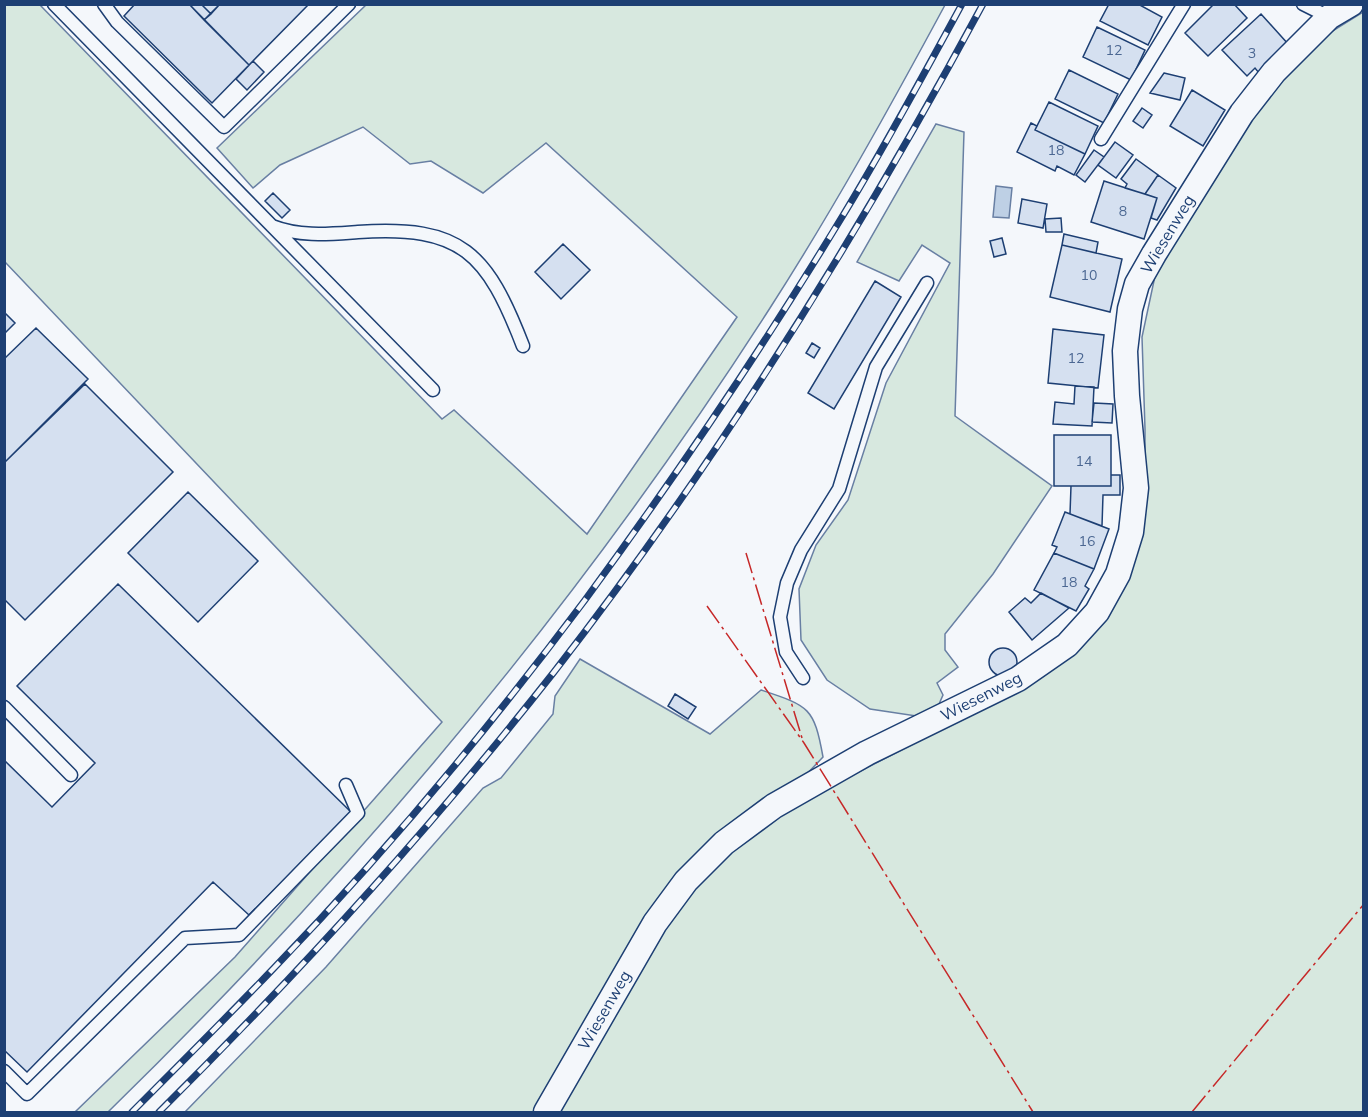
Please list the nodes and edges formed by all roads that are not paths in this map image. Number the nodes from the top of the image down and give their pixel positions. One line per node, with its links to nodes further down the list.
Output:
1 (54, 4): 9 (lane)
2 (104, 4): 3 (lane)
3 (349, 4)
4 (1184, 4): 8 (lane)
5 (1303, 4): 7 (lane)
6 (1351, 4): 7 (street, Wiesenweg)
7 (1329, 17): 18 (street, Wiesenweg)
8 (1101, 139)
9 (268, 225): 11 (lane); 12 (lane)
10 (927, 283): 13 (lane)
11 (523, 346)
12 (433, 390)
13 (803, 678)
14 (4, 707): 15 (lane)
15 (72, 775)
16 (346, 785): 17 (lane)
17 (4, 1071)
18 (546, 1113)

